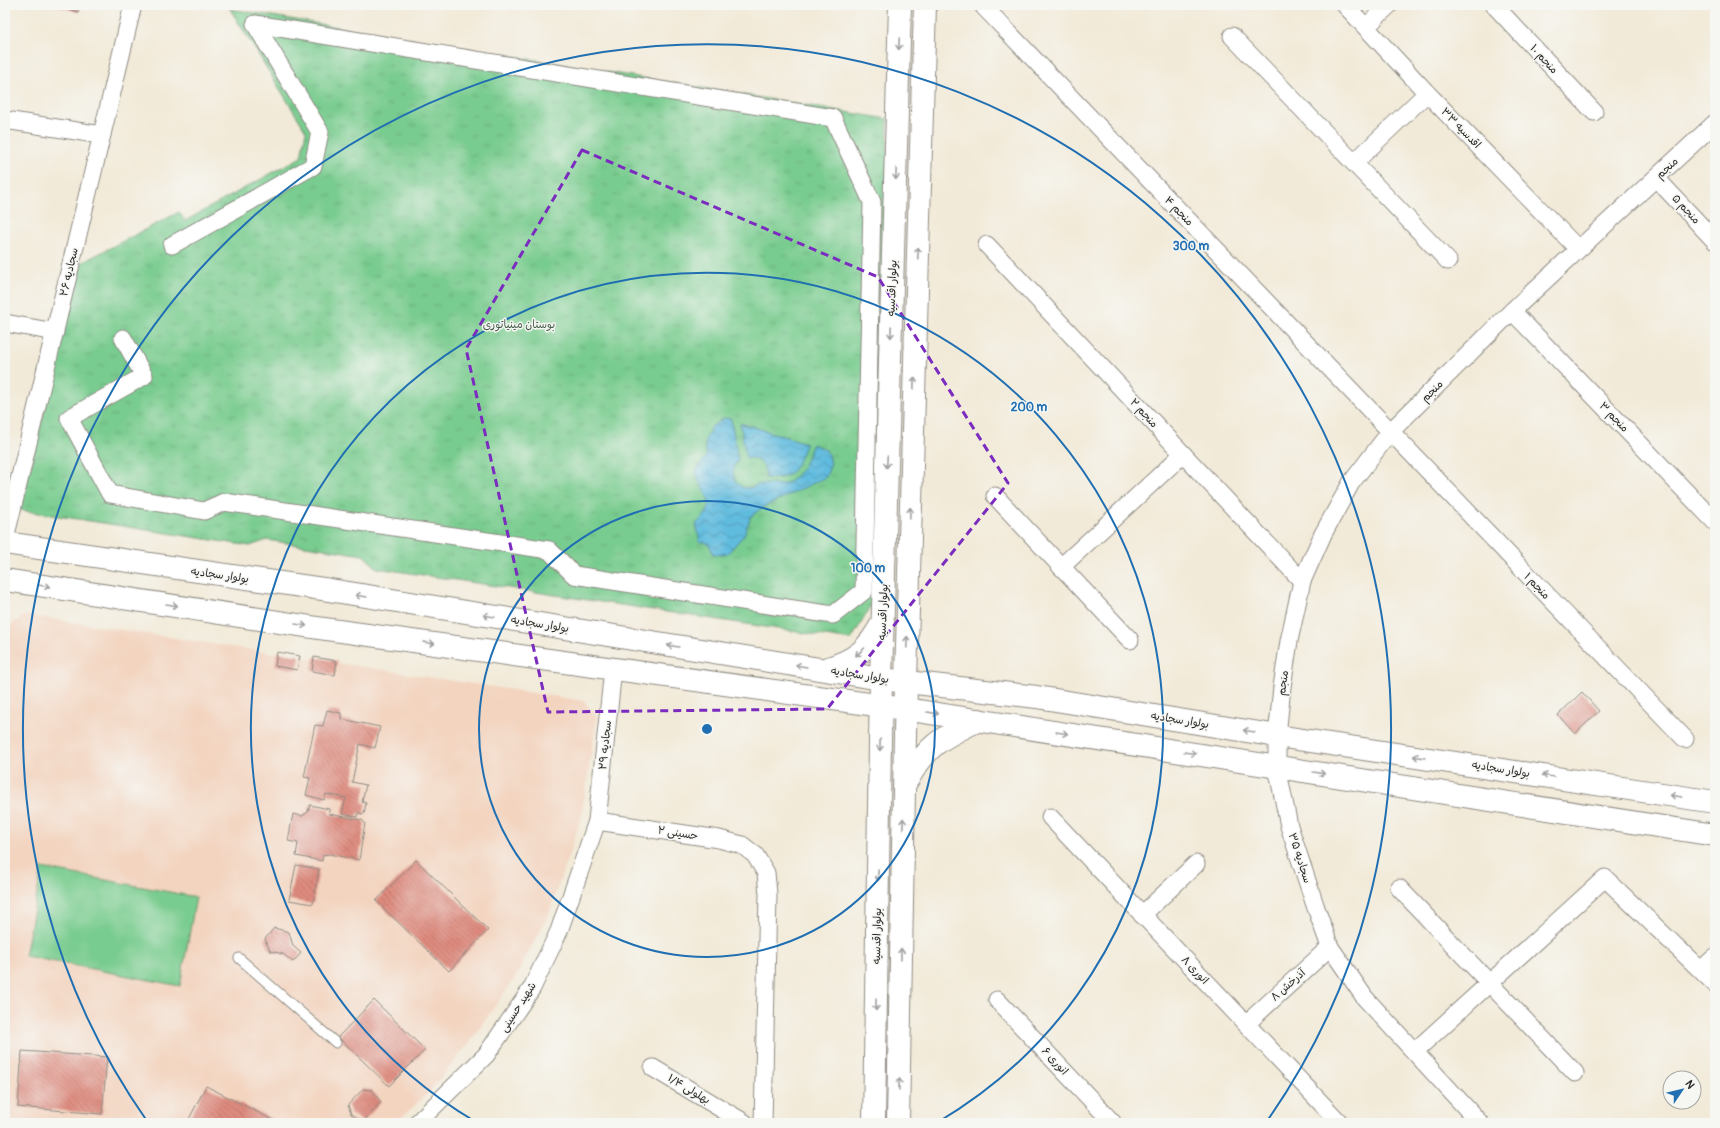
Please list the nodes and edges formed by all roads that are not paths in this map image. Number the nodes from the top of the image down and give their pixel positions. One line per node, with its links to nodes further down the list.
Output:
1 (133, 5): 14 (street, سجادیه ۲۶)
2 (900, 5): 35 (main road, بولوار اقدسیه, one-way to 35)
3 (925, 5): 40 (main road, one-way to 3)
4 (1345, 5): 8 (street, اقدسیه ۳۳)
5 (1390, 5): 8 (street)
6 (1494, 5): 11 (street, منجم ۱۰)
7 (984, 7): 26 (street, منجم ۴)
8 (1366, 27): 10 (street, اقدسیه ۳۳)
9 (1232, 36): 15 (street)
10 (1427, 93): 15 (street); 20 (street, اقدسیه ۳۳)
11 (1594, 112)
12 (5, 120): 14 (street)
13 (1715, 124): 16 (street, منجم)
14 (102, 135): 24 (street, سجادیه ۲۶)
15 (1354, 163): 21 (street)
16 (1656, 178): 17 (street, منجم ۵); 20 (street, منجم)
17 (1715, 241)
18 (172, 245): 25 (street)
19 (987, 245): 27 (street, منجم ۲)
20 (1578, 250): 22 (street, منجم)
21 (1448, 260)
22 (1512, 311): 26 (street, منجم); 29 (street, منجم ۳)
23 (5, 323): 24 (street)
24 (55, 332): 30 (street, سجادیه ۲۶)
25 (123, 338)
26 (1390, 432): 34 (street, منجم); 45 (street, منجم ۱)
27 (1183, 454): 32 (street); 34 (street, منجم ۲)
28 (995, 496): 32 (street)
29 (1715, 522)
30 (5, 539)
31 (5, 543): 38 (main road, بولوار سجادیه, one-way to 31)
32 (1062, 567): 36 (street)
33 (5, 580): 37 (main road, one-way to 37)
34 (1302, 581): 44 (street, منجم)
35 (883, 621): 38 (main road, one-way to 38); 39 (main road, بولوار اقدسیه)
36 (1130, 640)
37 (613, 669): 41 (main road); 50 (street, سجادیه ۲۹)
38 (824, 670): 39 (main road, بولوار سجادیه)
39 (881, 679): 40 (main road, بولوار سجادیه); 41 (main road, بولوار اقدسیه)
40 (906, 682): 42 (main road); 44 (main road, بولوار سجادیه, one-way to 40)
41 (881, 706): 42 (main road); 70 (main road, بولوار اقدسیه, one-way to 70)
42 (905, 709): 43 (main road, one-way to 43); 47 (main road)
43 (979, 720): 46 (main road, one-way to 46); 47 (main road)
44 (1277, 736): 46 (street, منجم); 48 (main road, بولوار سجادیه, one-way to 44)
45 (1684, 739)
46 (1277, 767): 51 (main road, one-way to 51); 55 (street, سجادیه ۳۵)
47 (904, 785): 71 (main road, one-way to 47)
48 (1715, 802)
49 (1050, 817): 54 (street, انوری ۸)
50 (597, 821): 67 (street, شهید حسینی); 69 (street, حسینی ۲)
51 (1715, 835)
52 (1196, 864): 54 (street)
53 (1399, 888): 59 (street)
54 (1142, 915): 62 (street, انوری ۸)
55 (1330, 946): 62 (street, آذرخش ۸); 64 (street, سجادیه ۳۵)
56 (1715, 957): 58 (street)
57 (239, 958): 63 (lane)
58 (1702, 969): 59 (street); 60 (street)
59 (1489, 984): 64 (street); 66 (street)
60 (1715, 984)
61 (997, 1000): 72 (street, انوری ۶)
62 (1246, 1024): 73 (street, انوری ۸)
63 (336, 1043)
64 (1415, 1051): 74 (street, سجادیه ۳۵)
65 (653, 1068): 68 (street, بهلولی ۱/۴)
66 (1575, 1073)
67 (417, 1123)
68 (745, 1123)
69 (763, 1123)
70 (874, 1123)
71 (898, 1123)
72 (1113, 1123)
73 (1340, 1123)
74 (1480, 1123)

